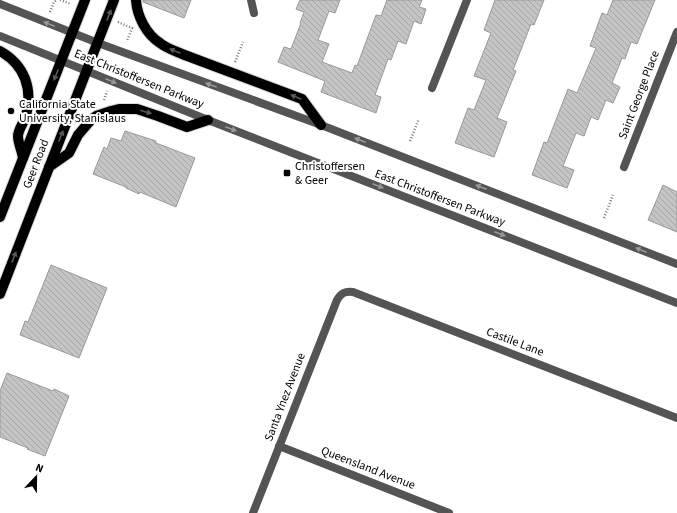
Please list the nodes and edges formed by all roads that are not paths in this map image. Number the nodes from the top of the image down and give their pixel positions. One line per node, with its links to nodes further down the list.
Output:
1 (85, 0): 9 (main road, Geer Road)
2 (114, 0): 11 (main road, Geer Road, one-way to 2)
3 (136, 0): 17 (main road, one-way to 3)
4 (251, 0): 7 (street)
5 (466, 0): 15 (street)
6 (0, 4): 9 (street, East Christoffersen Parkway, one-way to 6)
7 (254, 13)
8 (677, 32): 20 (street, Saint George Place)
9 (73, 34): 11 (street, East Christoffersen Parkway); 13 (main road, Geer Road)
10 (0, 36): 13 (street, East Christoffersen Parkway)
11 (98, 43): 14 (main road, Geer Road); 17 (street, East Christoffersen Parkway, one-way to 11)
12 (0, 51): 18 (main road)
13 (61, 61): 14 (street, East Christoffersen Parkway); 18 (main road, Geer Road, one-way to 18)
14 (86, 71): 16 (street, East Christoffersen Parkway, one-way to 16); 19 (main road, Geer Road, one-way to 14)
15 (432, 88)
16 (208, 120): 19 (main road, one-way to 16); 25 (street, East Christoffersen Parkway, one-way to 25)
17 (322, 125): 22 (street, East Christoffersen Parkway, one-way to 17)
18 (23, 158): 21 (main road, Geer Road)
19 (49, 167): 24 (main road, Geer Road, one-way to 19)
20 (624, 167)
21 (0, 217)
22 (677, 264)
23 (343, 292): 26 (street, Castile Lane); 27 (street, Santa Ynez Avenue)
24 (0, 294)
25 (677, 303)
26 (677, 418)
27 (279, 446): 28 (street, Santa Ynez Avenue); 29 (street, Queensland Avenue)
28 (253, 513)
29 (449, 513)

